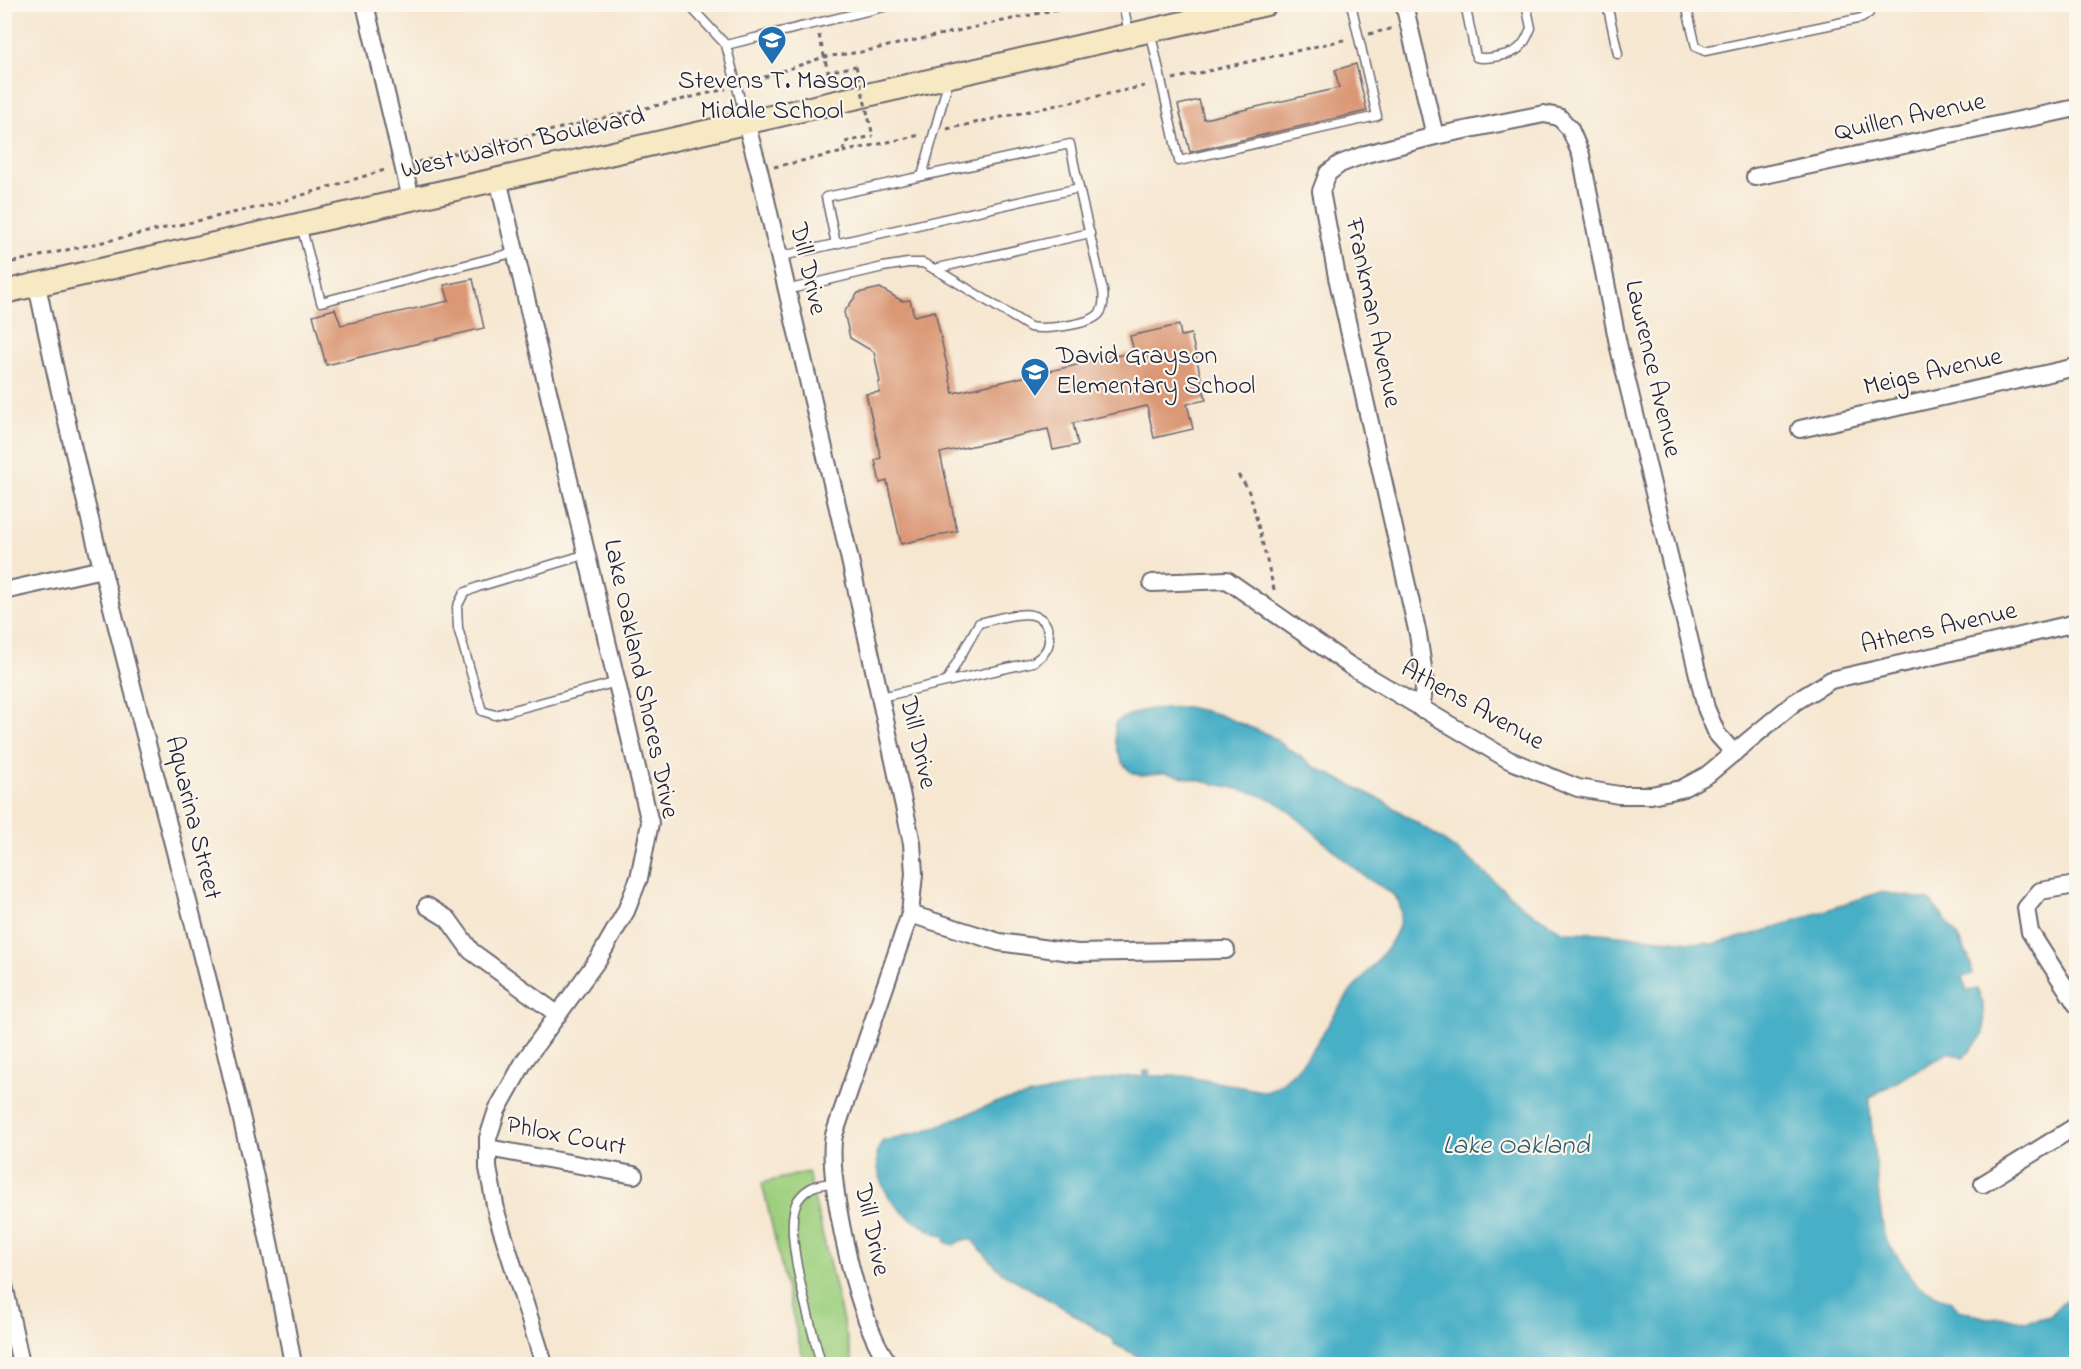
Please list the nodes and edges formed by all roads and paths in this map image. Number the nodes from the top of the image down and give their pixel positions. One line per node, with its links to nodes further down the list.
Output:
1 (365, 4): 26 (street)
2 (688, 4): 17 (lane)
3 (896, 4): 13 (lane)
4 (1123, 4): 15 (lane)
5 (1266, 4): 15 (main road, West Walton Boulevard)
6 (1351, 4): 16 (lane)
7 (1404, 4): 14 (street)
8 (1465, 4): 9 (lane)
9 (1526, 4)
10 (1607, 4): 18 (lane)
11 (1686, 4): 12 (lane)
12 (1870, 4)
13 (816, 22): 17 (lane); 25 (path, bridge)
14 (1409, 25): 16 (path); 24 (street)
15 (1140, 32): 19 (main road, West Walton Boulevard); 20 (lane)
16 (1358, 37): 20 (path); 20 (lane)
17 (726, 45): 22 (lane)
18 (1618, 54)
19 (950, 76): 22 (main road, West Walton Boulevard); 23 (lane)
20 (1162, 82): 23 (path)
21 (2076, 108): 29 (street, Quillen Avenue)
22 (746, 123): 27 (street, Dill Drive); 30 (main road, West Walton Boulevard)
23 (933, 132): 25 (path); 28 (lane)
24 (1435, 136): 55 (street, Frankman Avenue); 56 (street, Lawrence Avenue)
25 (843, 152): 27 (path)
26 (403, 165): 32 (street); 38 (path)
27 (759, 170): 37 (street, Dill Drive)
28 (921, 176): 31 (lane); 35 (lane)
29 (1755, 177)
30 (498, 179): 32 (main road, West Walton Boulevard); 36 (street, Lake Oakland Shores Drive)
31 (1079, 188): 34 (lane); 35 (lane)
32 (411, 199): 33 (main road, West Walton Boulevard)
33 (301, 225): 36 (lane); 40 (main road, West Walton Boulevard)
34 (1090, 233): 39 (lane); 39 (lane)
35 (836, 244): 37 (lane)
36 (516, 252): 46 (street, Lake Oakland Shores Drive)
37 (778, 258): 41 (street, Dill Drive)
38 (4, 264)
39 (934, 269): 41 (lane)
40 (37, 285): 42 (main road, West Walton Boulevard); 47 (street, Aquarina Street)
41 (786, 290): 54 (street, Dill Drive)
42 (4, 292)
43 (2076, 367): 44 (street, Meigs Avenue)
44 (1800, 429)
45 (1238, 475): 50 (path)
46 (587, 554): 52 (street, Lake Oakland Shores Drive); 52 (lane)
47 (102, 569): 49 (street); 70 (street, Aquarina Street)
48 (1152, 583): 50 (street, Athens Avenue)
49 (4, 591)
50 (1278, 616): 55 (street, Athens Avenue)
51 (2076, 623): 56 (street, Athens Avenue)
52 (618, 682): 62 (street, Lake Oakland Shores Drive)
53 (946, 682): 53 (lane); 54 (lane)
54 (881, 697): 59 (street, Dill Drive)
55 (1421, 709): 56 (street, Athens Avenue)
56 (1734, 753)
57 (2076, 885): 61 (street)
58 (427, 906): 62 (street)
59 (910, 914): 60 (street); 66 (street, Dill Drive)
60 (1226, 950)
61 (2076, 1004)
62 (557, 1014): 64 (street, Lake Oakland Shores Drive)
63 (2076, 1126): 67 (street)
64 (488, 1148): 65 (street, Phlox Court); 71 (street, Lake Oakland Shores Drive)
65 (634, 1175)
66 (834, 1183): 72 (lane); 73 (street, Dill Drive)
67 (1983, 1184)
68 (4, 1285): 69 (street)
69 (21, 1365)
70 (293, 1365)
71 (543, 1365)
72 (821, 1365)
73 (890, 1365)

